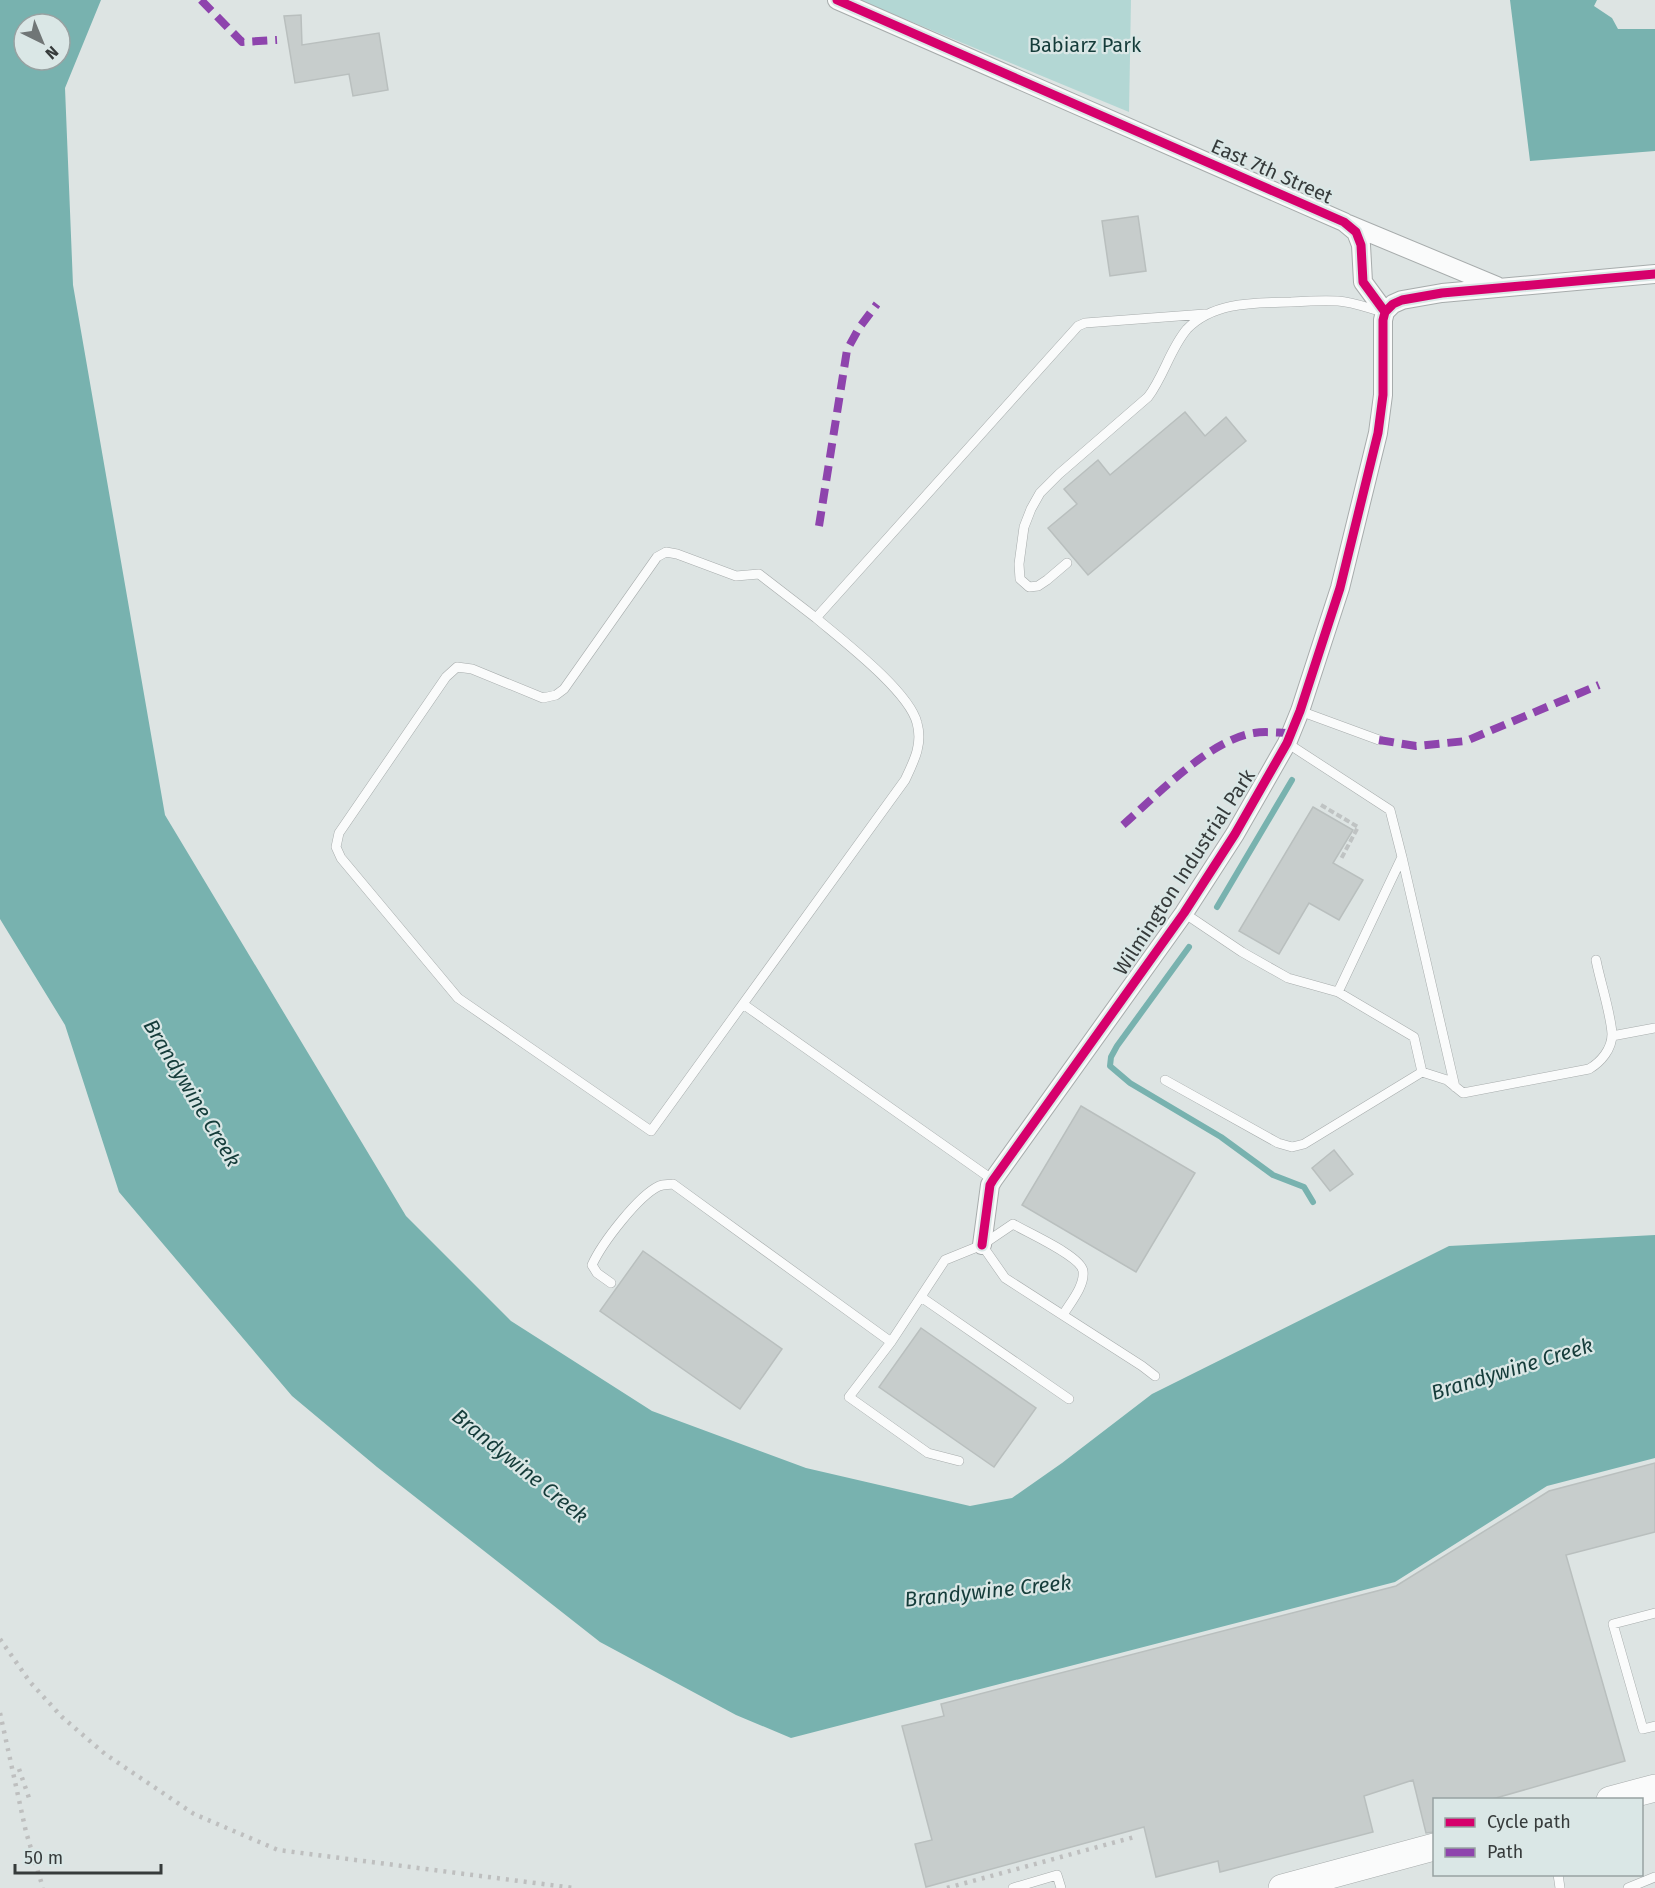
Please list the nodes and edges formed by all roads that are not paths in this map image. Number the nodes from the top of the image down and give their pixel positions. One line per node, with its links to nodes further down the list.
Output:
1 (837, 0): 2 (street, East 7th Street)
2 (1344, 222): 4 (street, East 7th Street); 5 (street, East 7th Street)
3 (1655, 274): 4 (street, East 7th Street)
4 (1502, 288): 5 (street, East 7th Street)
5 (1385, 312): 6 (lane); 9 (street, Wilmington Industrial Park)
6 (1205, 314): 7 (lane); 8 (lane)
7 (1067, 563)
8 (816, 618): 16 (lane); 16 (lane)
9 (1300, 711): 10 (lane); 11 (street, Wilmington Industrial Park)
10 (1379, 741)
11 (1287, 743): 12 (lane); 13 (street, Wilmington Industrial Park)
12 (1402, 856): 15 (lane); 21 (lane)
13 (1184, 913): 15 (lane); 22 (street, Wilmington Industrial Park)
14 (1596, 960): 18 (lane)
15 (1338, 992): 19 (lane)
16 (743, 1004): 22 (lane)
17 (1655, 1028): 18 (lane)
18 (1612, 1036): 21 (lane)
19 (1422, 1072): 20 (lane); 21 (lane)
20 (1165, 1080)
21 (1455, 1087)
22 (993, 1180): 23 (street, Wilmington Industrial Park)
23 (982, 1245): 25 (lane); 26 (lane); 26 (lane)
24 (611, 1283): 27 (lane)
25 (921, 1297): 27 (lane); 29 (lane)
26 (1063, 1315): 28 (lane)
27 (891, 1342): 30 (lane)
28 (1155, 1376)
29 (1069, 1399)
30 (959, 1461)
31 (1655, 1613): 32 (lane)
32 (1655, 1726)
33 (1655, 1788): 34 (main road)
34 (1618, 1798)
35 (1433, 1847): 39 (main road)
36 (1655, 1877): 40 (lane)
37 (1013, 1888): 38 (lane)
38 (1060, 1888)
39 (1282, 1888)
40 (1628, 1888)

